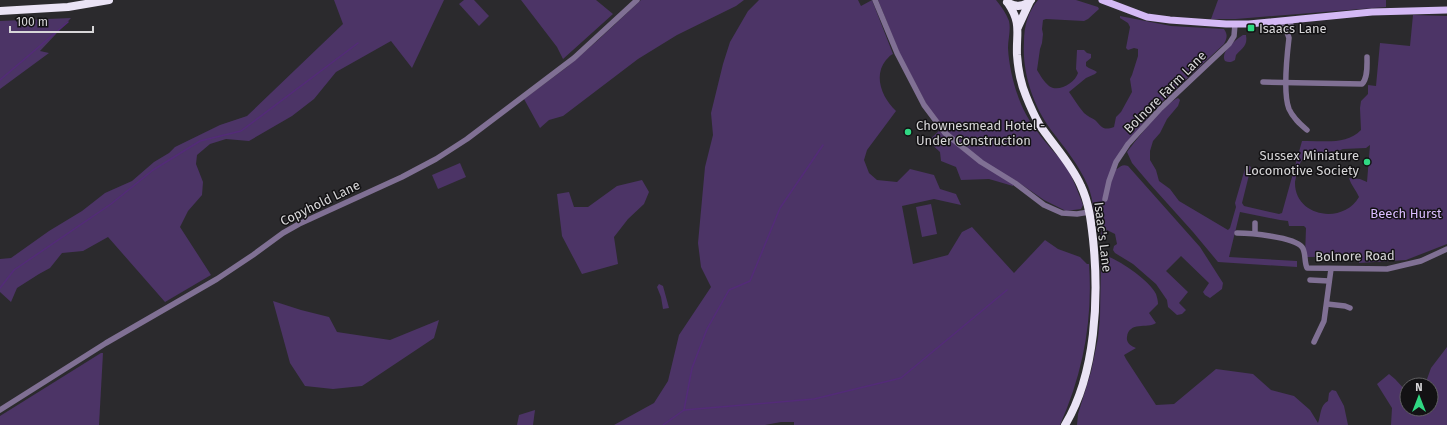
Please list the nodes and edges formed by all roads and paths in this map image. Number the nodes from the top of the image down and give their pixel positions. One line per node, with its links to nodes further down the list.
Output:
1 (109, 0): 8 (highway)
2 (637, 0): 30 (street, Copyhold Lane)
3 (875, 0): 19 (street)
4 (1102, 0): 11 (main road)
5 (1031, 1): 6 (highway); 12 (highway, Isaac's Lane)
6 (1006, 2): 12 (highway, Isaac's Lane)
7 (1447, 10): 9 (main road)
8 (0, 11)
9 (1290, 20): 10 (main road); 13 (street)
10 (1269, 22): 11 (main road); 13 (street)
11 (1235, 24): 18 (street, Bolnore Farm Lane)
12 (1018, 27): 19 (highway, Isaac's Lane)
13 (1288, 33): 16 (street)
14 (1367, 57): 16 (street)
15 (1263, 82): 16 (street)
16 (1287, 83): 17 (street)
17 (1307, 130)
18 (1104, 199)
19 (1089, 212): 31 (highway, Isaac's Lane)
20 (1255, 223): 22 (street)
21 (1237, 233): 22 (street)
22 (1255, 234): 24 (street, Bolnore Road)
23 (1447, 249): 24 (street, Bolnore Road)
24 (1331, 269): 26 (street)
25 (1310, 280): 26 (street)
26 (1329, 281): 27 (street)
27 (1327, 304): 28 (street); 29 (street)
28 (1350, 308)
29 (1314, 342)
30 (0, 410)
31 (1071, 421): 32 (highway, Isaac's Lane)
32 (1065, 425)

